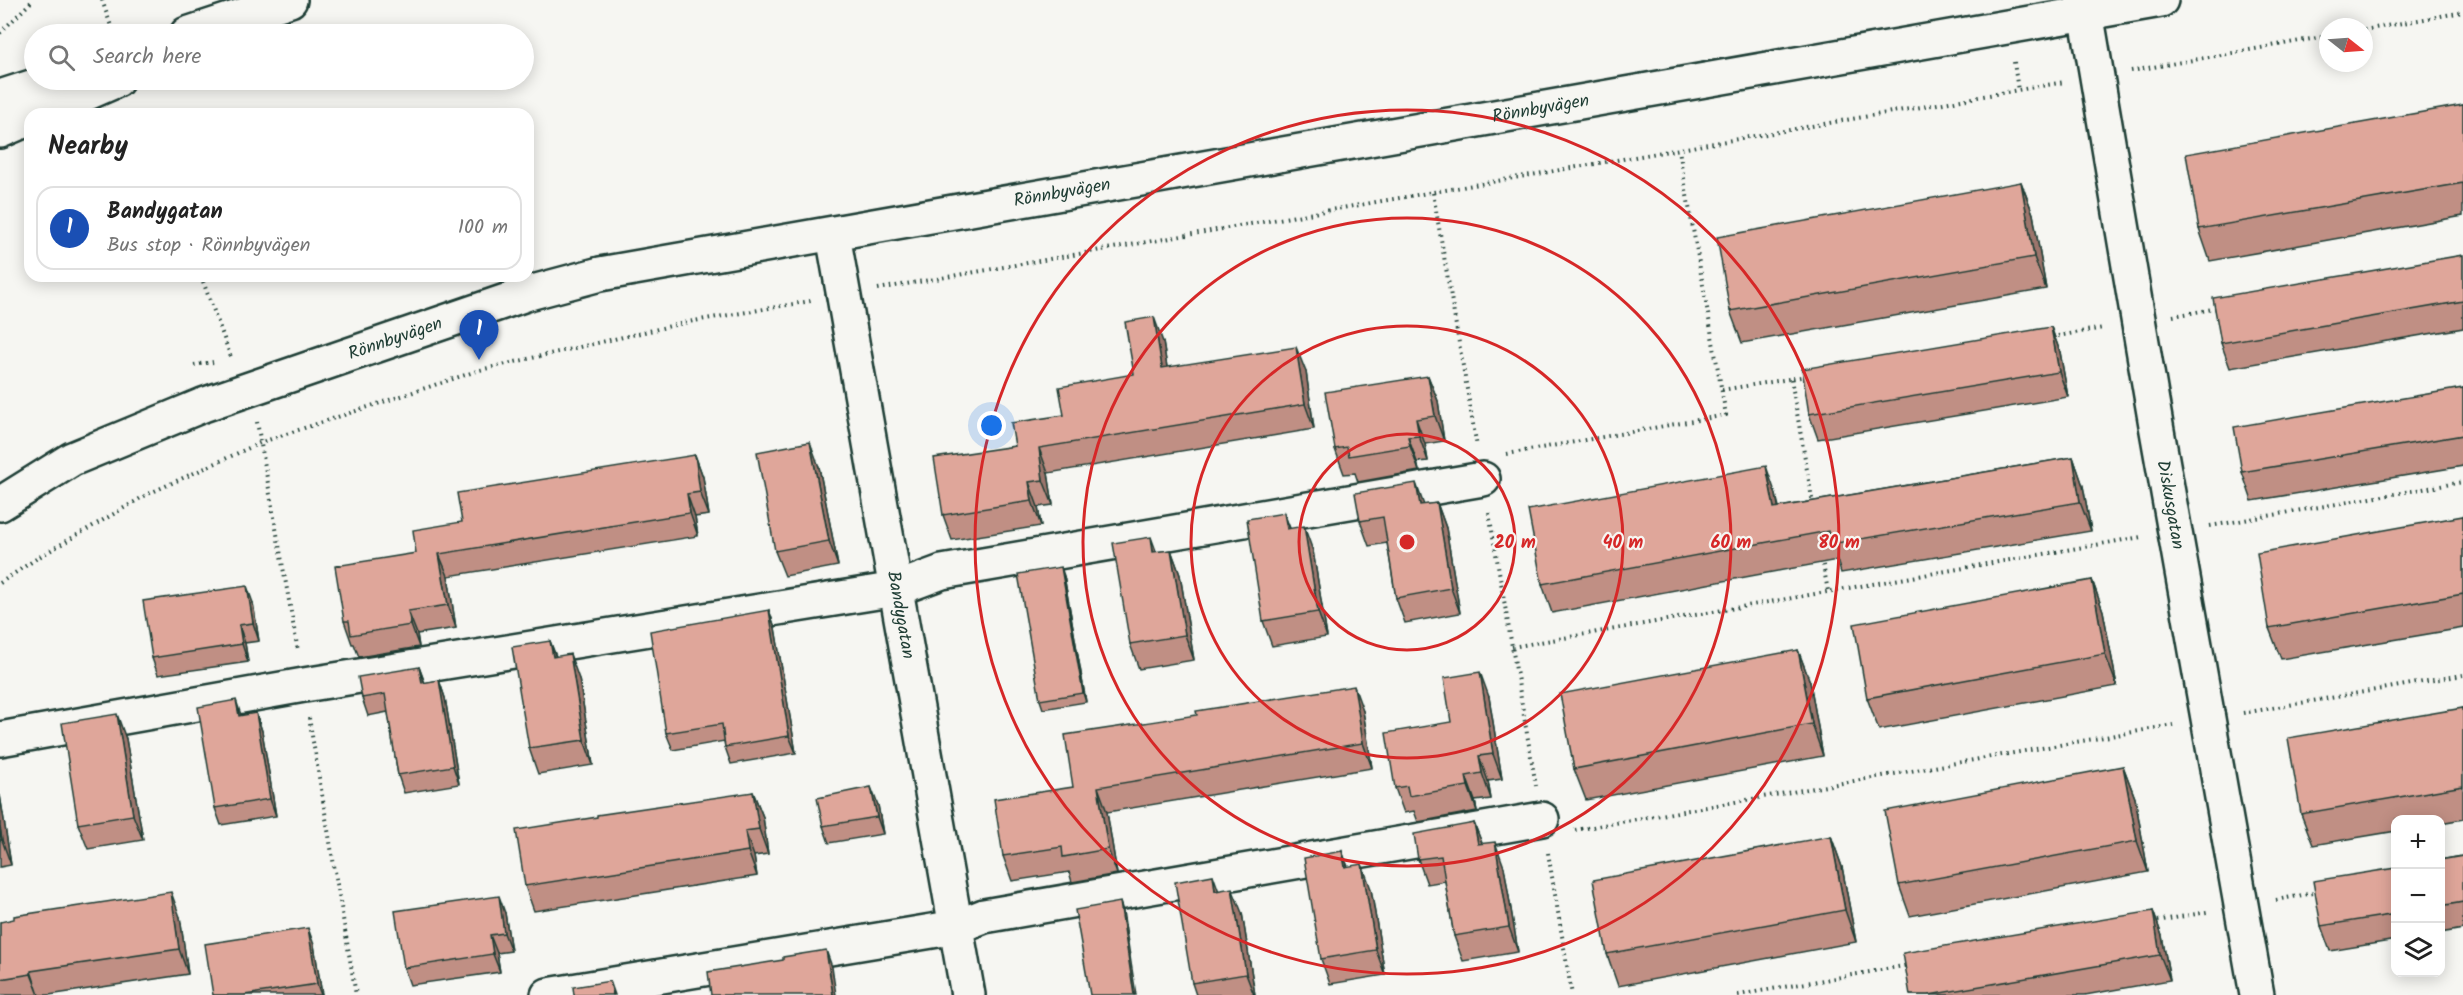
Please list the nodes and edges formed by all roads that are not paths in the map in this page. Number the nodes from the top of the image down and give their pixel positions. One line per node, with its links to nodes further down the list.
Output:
1 (290, 0): 5 (street)
2 (297, 0): 6 (street)
3 (2161, 0): 4 (street, Rönnbyvägen)
4 (2086, 12): 13 (street, Rönnbyvägen); 22 (street, Diskusgatan)
5 (217, 24)
6 (242, 24)
7 (24, 89): 9 (street)
8 (94, 90): 10 (street)
9 (0, 97)
10 (53, 108)
11 (24, 121): 12 (street)
12 (0, 131)
13 (833, 235): 15 (street, Rönnbyvägen); 16 (street, Bandygatan)
14 (1481, 469): 16 (street)
15 (0, 504)
16 (896, 589): 17 (street); 19 (street, Bandygatan)
17 (0, 739)
18 (1543, 827): 19 (street)
19 (956, 927): 20 (street); 21 (street, Bandygatan)
20 (548, 995)
21 (968, 995)
22 (2257, 995)

